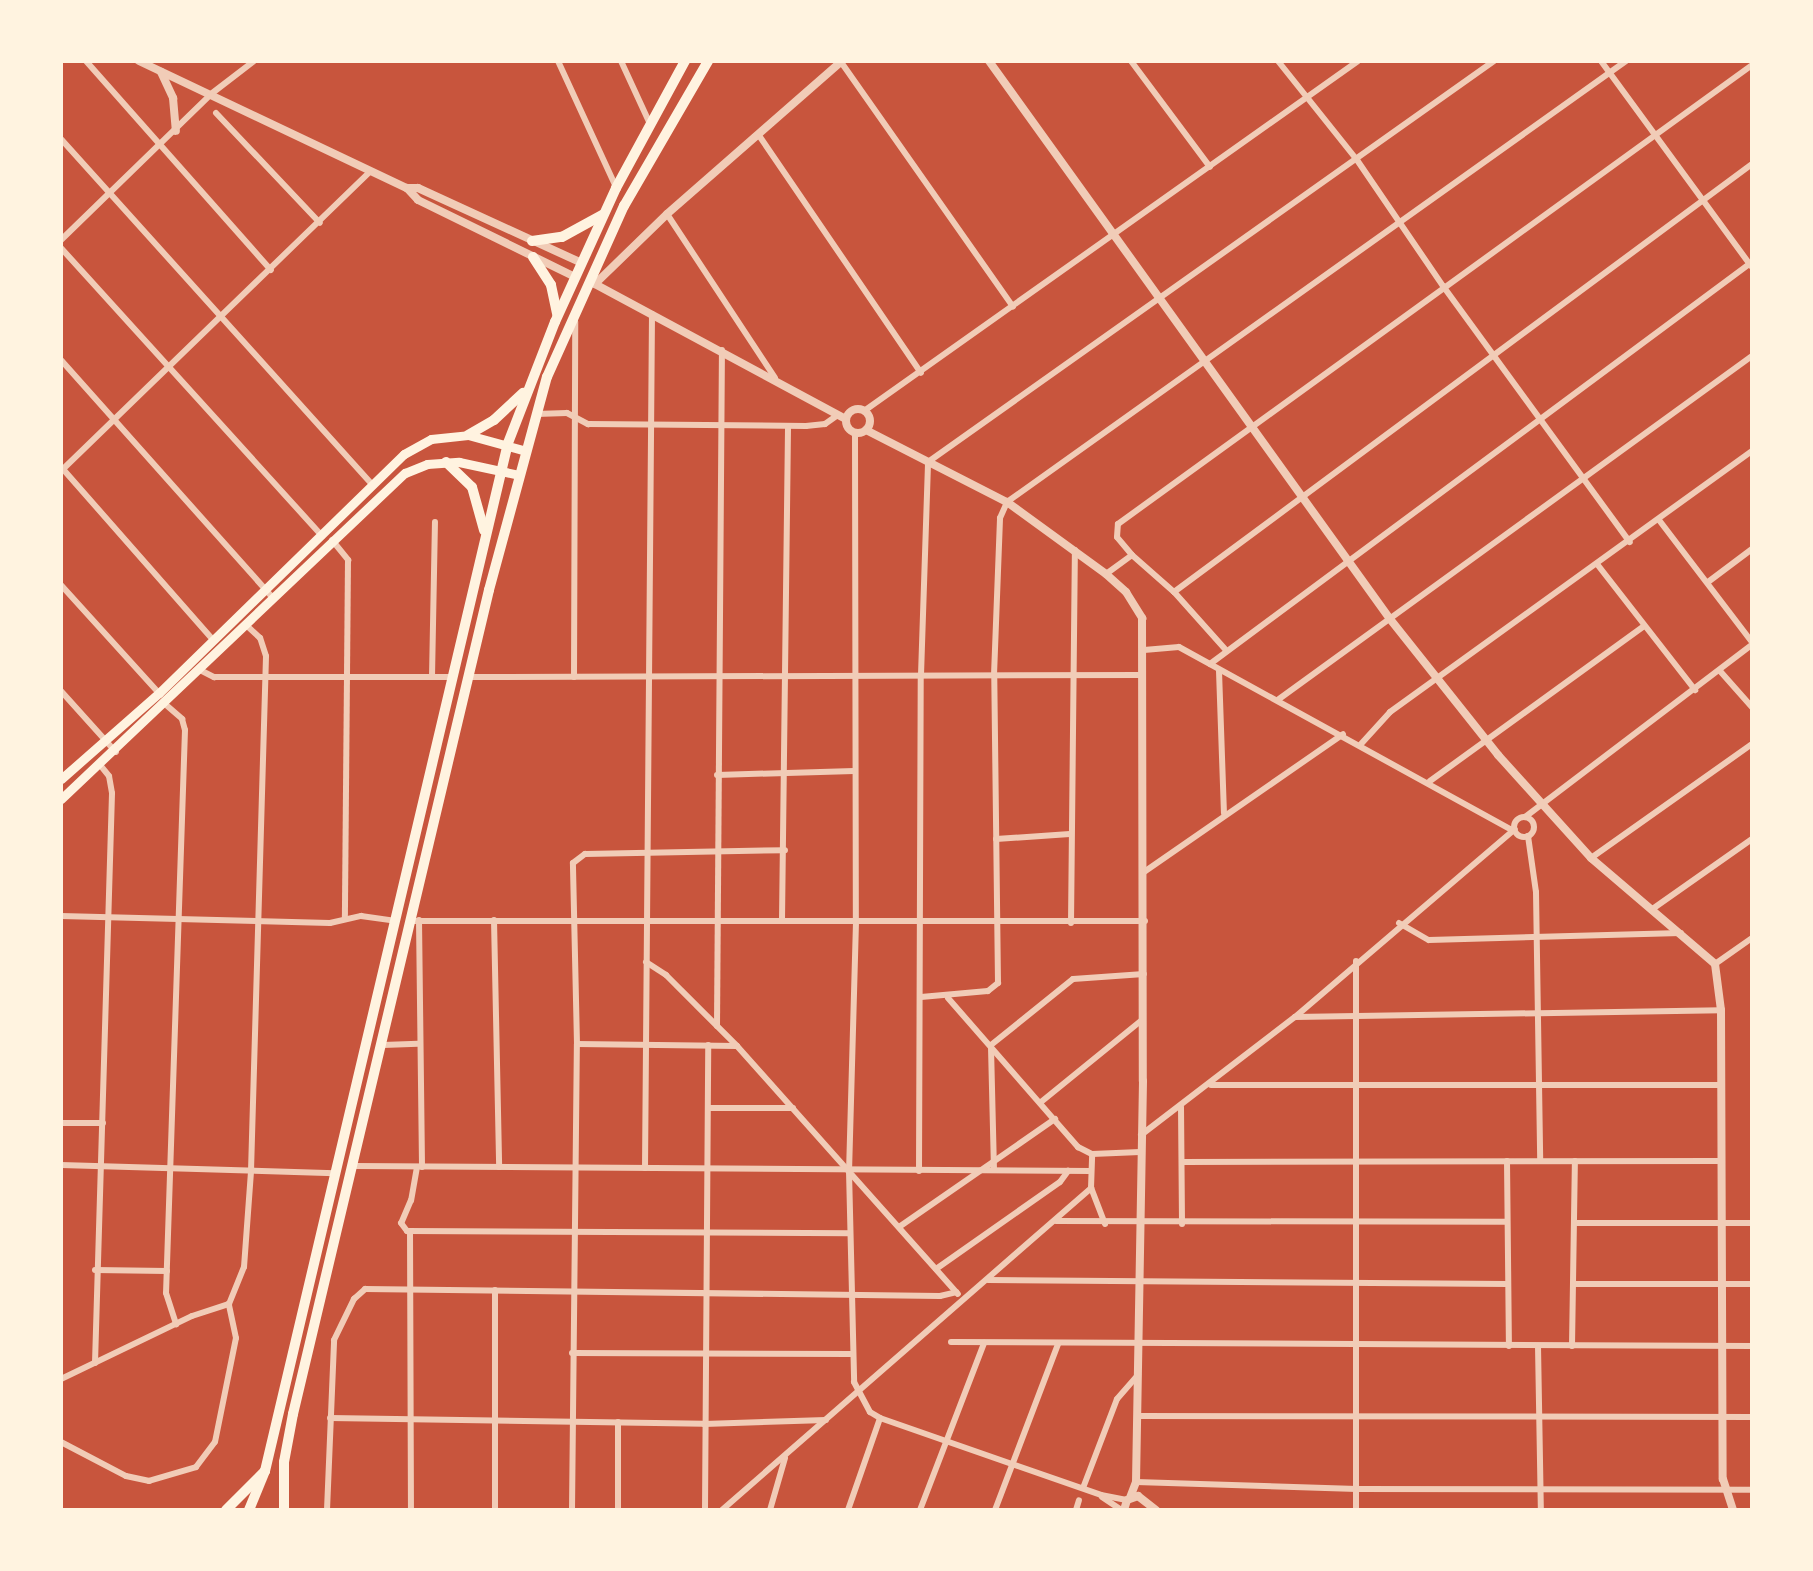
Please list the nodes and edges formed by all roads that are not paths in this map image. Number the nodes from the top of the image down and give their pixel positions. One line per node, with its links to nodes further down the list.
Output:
1 (86, 61): 28 (street)
2 (139, 61): 18 (street)
3 (254, 61): 16 (street)
4 (558, 61): 34 (street)
5 (621, 61): 23 (street)
6 (685, 61): 23 (main road)
7 (708, 61): 50 (main road)
8 (989, 61): 41 (street)
9 (1131, 61): 31 (street)
10 (1278, 61): 21 (street)
11 (1357, 61): 21 (street)
12 (1494, 61): 29 (street)
13 (1601, 61): 19 (street)
14 (1626, 61): 19 (street)
15 (842, 62): 25 (street); 53 (street)
16 (246, 63): 20 (street)
17 (1752, 65): 26 (street)
18 (161, 72): 20 (street); 24 (street)
19 (1610, 73): 26 (street); 40 (street)
20 (211, 94): 24 (street); 32 (street)
21 (1306, 99): 29 (street); 31 (street)
22 (216, 113): 39 (street)
23 (649, 122): 34 (main road)
24 (176, 131): 28 (street)
25 (758, 134): 38 (street); 64 (street)
26 (1654, 136): 36 (street); 51 (street)
27 (61, 139): 35 (street)
28 (161, 145): 35 (street); 48 (street)
29 (1357, 160): 40 (street); 52 (street)
30 (1752, 164): 36 (street)
31 (1210, 167): 41 (street)
32 (371, 172): 33 (street); 39 (street)
33 (407, 188): 43 (street); 45 (street)
34 (616, 188): 37 (main road)
35 (110, 193): 42 (street); 56 (street)
36 (1701, 202): 47 (street); 59 (street)
37 (604, 214): 43 (main road); 46 (main road)
38 (667, 214): 50 (street); 65 (street)
39 (320, 223): 48 (street)
40 (1400, 223): 51 (street); 62 (street)
41 (1112, 236): 52 (street); 53 (street)
42 (61, 240)
43 (532, 241): 46 (street)
44 (61, 248): 63 (street)
45 (533, 257): 49 (street); 57 (main road)
46 (582, 263): 49 (main road)
47 (1751, 265): 70 (street)
48 (271, 270): 56 (street)
49 (575, 277): 57 (main road)
50 (591, 283): 54 (main road); 55 (street)
51 (1443, 286): 59 (street); 75 (street)
52 (1161, 301): 62 (street); 84 (street)
53 (1013, 307): 64 (street)
54 (574, 310): 68 (main road); 71 (street)
55 (652, 314): 58 (street); 73 (street)
56 (222, 317): 63 (street); 89 (street)
57 (557, 318): 66 (main road)
58 (722, 350): 65 (street); 74 (street)
59 (1493, 352): 70 (street); 90 (street)
60 (1752, 356): 88 (street)
61 (61, 360): 72 (street)
62 (1206, 361): 75 (street); 91 (street)
63 (169, 368): 72 (street); 95 (street)
64 (921, 373): 67 (street)
65 (775, 378): 69 (street)
66 (527, 388): 79 (main road); 80 (main road)
67 (864, 411): 69 (street); 77 (street)
68 (537, 414): 71 (street); 81 (main road)
69 (842, 417): 76 (street); 78 (street)
70 (1540, 418): 88 (street); 101 (street)
71 (577, 419): 73 (street); 133 (street)
72 (113, 421): 85 (street); 106 (street)
73 (649, 425): 74 (street); 125 (street)
74 (721, 425): 76 (street); 126 (street)
75 (1253, 425): 90 (street); 100 (street)
76 (788, 426): 127 (street)
77 (866, 430): 78 (street); 84 (street)
78 (855, 433): 128 (street)
79 (468, 435): 80 (main road); 89 (main road)
80 (508, 443): 81 (main road); 86 (main road)
81 (526, 451): 87 (main road)
82 (1752, 451): 92 (street)
83 (446, 462): 86 (main road); 94 (main road); 96 (main road)
84 (928, 462): 91 (street); 120 (street)
85 (62, 469): 112 (street)
86 (500, 470): 87 (main road); 94 (main road)
87 (519, 475): 132 (main road)
88 (1585, 480): 97 (street); 109 (street)
89 (372, 485): 95 (main road)
90 (1303, 498): 101 (street); 107 (street)
91 (1007, 502): 99 (street); 121 (street)
92 (1658, 520): 97 (street); 104 (street)
93 (435, 522): 130 (street)
94 (484, 535): 131 (main road)
95 (322, 536): 106 (main road)
96 (332, 540): 108 (main road); 124 (street)
97 (1630, 542): 102 (street)
98 (1752, 549): 104 (street)
99 (1074, 550): 103 (street); 122 (street)
100 (1132, 555): 103 (street); 107 (street)
101 (1346, 560): 109 (street); 114 (street)
102 (1597, 564): 111 (street); 134 (street)
103 (1106, 574): 115 (street)
104 (1708, 582): 113 (street)
105 (61, 585): 137 (street)
106 (265, 589): 108 (street); 112 (main road)
107 (1174, 592): 114 (street)
108 (273, 598): 110 (main road)
109 (1390, 619): 134 (street); 138 (street)
110 (246, 625): 117 (main road); 129 (street)
111 (1643, 627): 135 (street); 143 (street)
112 (213, 640): 137 (main road)
113 (1752, 643): 119 (street)
114 (1225, 649): 116 (street)
115 (1144, 650): 116 (street); 123 (street)
116 (1210, 664): 118 (street)
117 (200, 670): 129 (street); 139 (main road)
118 (1219, 671): 138 (street); 155 (street)
119 (1720, 671): 135 (street); 140 (street)
120 (921, 675): 121 (street); 128 (street); 175 (street)
121 (994, 675): 122 (street); 160 (street)
122 (1072, 675): 123 (street); 158 (street)
123 (1143, 675): 166 (street)
124 (347, 676): 129 (street); 130 (street); 170 (street)
125 (649, 676): 126 (street); 133 (street); 163 (street)
126 (718, 676): 127 (street); 149 (street)
127 (787, 676): 128 (street); 150 (street)
128 (855, 676): 148 (street)
129 (265, 677): 176 (street)
130 (432, 677): 131 (street)
131 (453, 677): 177 (main road)
132 (468, 677): 133 (street); 178 (main road)
133 (574, 677)
134 (1440, 678): 143 (street); 144 (street)
135 (1695, 690): 154 (street)
136 (61, 691): 142 (street)
137 (159, 693): 142 (main road)
138 (1279, 699): 141 (street)
139 (165, 704): 146 (main road); 171 (street)
140 (1752, 707)
141 (1343, 734): 144 (street); 155 (street)
142 (106, 740): 146 (street); 151 (main road)
143 (1489, 741): 152 (street); 154 (street)
144 (1361, 744): 152 (street)
145 (1752, 744): 165 (street)
146 (116, 752): 147 (main road)
147 (100, 765): 153 (main road); 169 (street)
148 (855, 771): 150 (street); 183 (street)
149 (717, 775): 150 (street); 164 (street)
150 (785, 775): 162 (street)
151 (61, 779)
152 (1430, 781): 157 (street)
153 (61, 799)
154 (1538, 804): 156 (street); 165 (street)
155 (1224, 813): 166 (street)
156 (1525, 817): 157 (street); 159 (street)
157 (1513, 829): 159 (street); 185 (street)
158 (1070, 834): 160 (street); 184 (street)
159 (1528, 836): 188 (street)
160 (996, 839): 181 (street)
161 (1752, 839): 167 (street)
162 (785, 850): 164 (street); 174 (street)
163 (644, 852): 164 (street); 179 (street); 180 (street)
164 (716, 852): 173 (street)
165 (1591, 858): 167 (street)
166 (1144, 872): 182 (street)
167 (1651, 910): 186 (street)
168 (61, 916): 169 (street)
169 (110, 917): 171 (street); 218 (street)
170 (345, 918): 176 (street); 177 (street)
171 (179, 919): 176 (street); 237 (street)
172 (494, 919): 178 (street); 179 (street); 233 (street)
173 (716, 920): 174 (street); 180 (street); 200 (street)
174 (782, 920): 183 (street)
175 (920, 920): 181 (street); 183 (street); 193 (street)
176 (258, 921): 240 (street)
177 (396, 921): 245 (main road)
178 (415, 921): 201 (street); 203 (main road)
179 (576, 921): 180 (street); 202 (street)
180 (644, 921): 190 (street)
181 (996, 921): 184 (street); 194 (street)
182 (1145, 921): 184 (street); 192 (street)
183 (856, 922): 241 (street)
184 (1071, 923)
185 (1399, 923): 188 (street); 189 (street)
186 (1683, 933): 188 (street); 191 (street)
187 (1752, 937): 191 (street)
188 (1536, 939): 196 (street)
189 (1356, 961): 197 (street); 198 (street)
190 (646, 962): 200 (street); 204 (street)
191 (1715, 964): 195 (street)
192 (1144, 974): 199 (street); 206 (street)
193 (920, 998): 194 (street); 242 (street)
194 (948, 998): 206 (street)
195 (1721, 1010): 196 (street); 210 (street)
196 (1538, 1013): 198 (street); 209 (street)
197 (1295, 1017): 198 (street); 208 (street)
198 (1356, 1017): 211 (street)
199 (1142, 1020): 212 (street); 219 (street)
200 (717, 1026): 207 (street)
201 (418, 1044): 203 (street); 232 (street)
202 (577, 1044): 204 (street); 234 (street)
203 (383, 1045): 230 (main road)
204 (646, 1045): 205 (street); 235 (street)
205 (708, 1045): 207 (street); 214 (street)
206 (991, 1045): 212 (street); 222 (street)
207 (737, 1046): 215 (street)
208 (1211, 1085): 211 (street); 213 (street)
209 (1540, 1085): 210 (street); 211 (street); 225 (street)
210 (1721, 1086): 227 (street)
211 (1357, 1087): 223 (street)
212 (1041, 1102): 216 (street)
213 (1181, 1107): 219 (street); 228 (street)
214 (708, 1108): 215 (street); 236 (street)
215 (793, 1108): 241 (street)
216 (1055, 1119): 221 (street); 222 (street)
217 (61, 1123): 218 (street)
218 (103, 1123): 231 (street)
219 (1140, 1136): 220 (street)
220 (1140, 1152): 221 (street); 248 (street)
221 (1092, 1154): 244 (street)
222 (994, 1161): 238 (street); 239 (street)
223 (1357, 1161): 224 (street); 228 (street); 249 (street)
224 (1507, 1161): 225 (street); 250 (street)
225 (1540, 1161): 226 (street)
226 (1575, 1161): 227 (street); 251 (street)
227 (1721, 1161): 255 (street)
228 (1182, 1162): 254 (street)
229 (61, 1166): 231 (street)
230 (355, 1166): 232 (street); 328 (main road)
231 (100, 1167): 237 (street); 262 (street)
232 (419, 1167): 233 (street); 257 (street)
233 (499, 1167): 234 (street)
234 (575, 1167): 235 (street); 258 (street)
235 (645, 1168): 236 (street)
236 (707, 1168): 241 (street); 259 (street)
237 (172, 1169): 240 (street); 263 (street)
238 (981, 1170): 239 (street); 242 (street); 256 (street)
239 (994, 1170): 243 (street)
240 (251, 1171): 245 (street); 278 (street)
241 (849, 1171): 242 (street); 256 (street); 260 (street)
242 (919, 1171)
243 (1068, 1171): 244 (street); 261 (street)
244 (1091, 1171): 246 (street)
245 (335, 1173): 314 (main road)
246 (1091, 1188): 247 (street); 253 (street)
247 (1056, 1221): 253 (street); 264 (street)
248 (1140, 1223): 253 (street); 254 (street); 265 (street)
249 (1358, 1223): 250 (street); 254 (street); 266 (street)
250 (1507, 1223): 268 (street)
251 (1574, 1223): 255 (street); 269 (street)
252 (1752, 1223): 255 (street)
253 (1105, 1224)
254 (1182, 1224)
255 (1722, 1224): 267 (street)
256 (899, 1227): 261 (street)
257 (410, 1231): 258 (street); 271 (street)
258 (573, 1232): 259 (street); 273 (street)
259 (706, 1232): 260 (street); 275 (street)
260 (850, 1233): 276 (street)
261 (936, 1269): 274 (street)
262 (95, 1270): 263 (street); 293 (street)
263 (167, 1271): 279 (street)
264 (988, 1280): 265 (street); 277 (street)
265 (1140, 1281): 266 (street); 283 (street)
266 (1358, 1283): 268 (street); 285 (street)
267 (1723, 1283): 269 (street); 270 (street); 284 (street)
268 (1508, 1284): 286 (street)
269 (1573, 1284): 288 (street)
270 (1752, 1284)
271 (410, 1287): 272 (street); 301 (street); 304 (street)
272 (495, 1290): 273 (street); 305 (street)
273 (572, 1292): 275 (street); 290 (street)
274 (957, 1292): 276 (street); 277 (street)
275 (706, 1293): 276 (street); 291 (street)
276 (851, 1295): 292 (street)
277 (962, 1302): 296 (street)
278 (229, 1304): 279 (street); 311 (street)
279 (176, 1324): 293 (street)
280 (951, 1342): 281 (street)
281 (984, 1343): 282 (street); 310 (street)
282 (1058, 1344): 283 (street); 313 (street)
283 (1139, 1345): 285 (street); 294 (street)
284 (1723, 1345): 288 (street); 289 (street); 300 (street)
285 (1359, 1346): 286 (street); 298 (street)
286 (1509, 1346): 287 (street)
287 (1538, 1346): 288 (street); 299 (street)
288 (1572, 1346)
289 (1752, 1346)
290 (572, 1353): 291 (street); 307 (street)
291 (705, 1354): 292 (street); 309 (street)
292 (852, 1354): 296 (street)
293 (95, 1363): 295 (street)
294 (1138, 1375): 297 (street); 316 (street)
295 (61, 1379)
296 (857, 1394): 302 (street); 306 (street)
297 (1138, 1416): 298 (street); 315 (street)
298 (1358, 1417): 299 (street); 317 (street)
299 (1539, 1417): 300 (street); 318 (street)
300 (1724, 1417): 303 (street); 319 (street)
301 (330, 1418): 304 (street); 329 (street)
302 (880, 1418): 310 (street); 337 (street)
303 (1752, 1418)
304 (411, 1419): 305 (street); 330 (street)
305 (494, 1420): 307 (street); 331 (street)
306 (826, 1420): 309 (street); 312 (street)
307 (572, 1422): 308 (street); 332 (street)
308 (618, 1422): 309 (street); 333 (street)
309 (704, 1424): 334 (street)
310 (946, 1440): 313 (street); 338 (street)
311 (61, 1442)
312 (785, 1457): 335 (street); 336 (street)
313 (1012, 1462): 316 (street); 339 (street)
314 (265, 1471): 326 (main road); 327 (main road)
315 (1136, 1483): 317 (street); 322 (street); 323 (street)
316 (1083, 1488): 321 (street)
317 (1357, 1489): 318 (street); 342 (street)
318 (1541, 1489): 319 (street); 343 (street)
319 (1726, 1489): 320 (street); 344 (street)
320 (1752, 1490)
321 (1101, 1495): 323 (street); 341 (street)
322 (1142, 1496): 323 (street); 325 (street)
323 (1129, 1499): 341 (street)
324 (1079, 1500): 340 (street)
325 (1153, 1509)
326 (226, 1510)
327 (249, 1510)
328 (284, 1510)
329 (327, 1510)
330 (411, 1510)
331 (495, 1510)
332 (572, 1510)
333 (618, 1510)
334 (705, 1510)
335 (722, 1510)
336 (769, 1510)
337 (848, 1510)
338 (920, 1510)
339 (995, 1510)
340 (1076, 1510)
341 (1122, 1510)
342 (1356, 1510)
343 (1541, 1510)
344 (1733, 1510)

